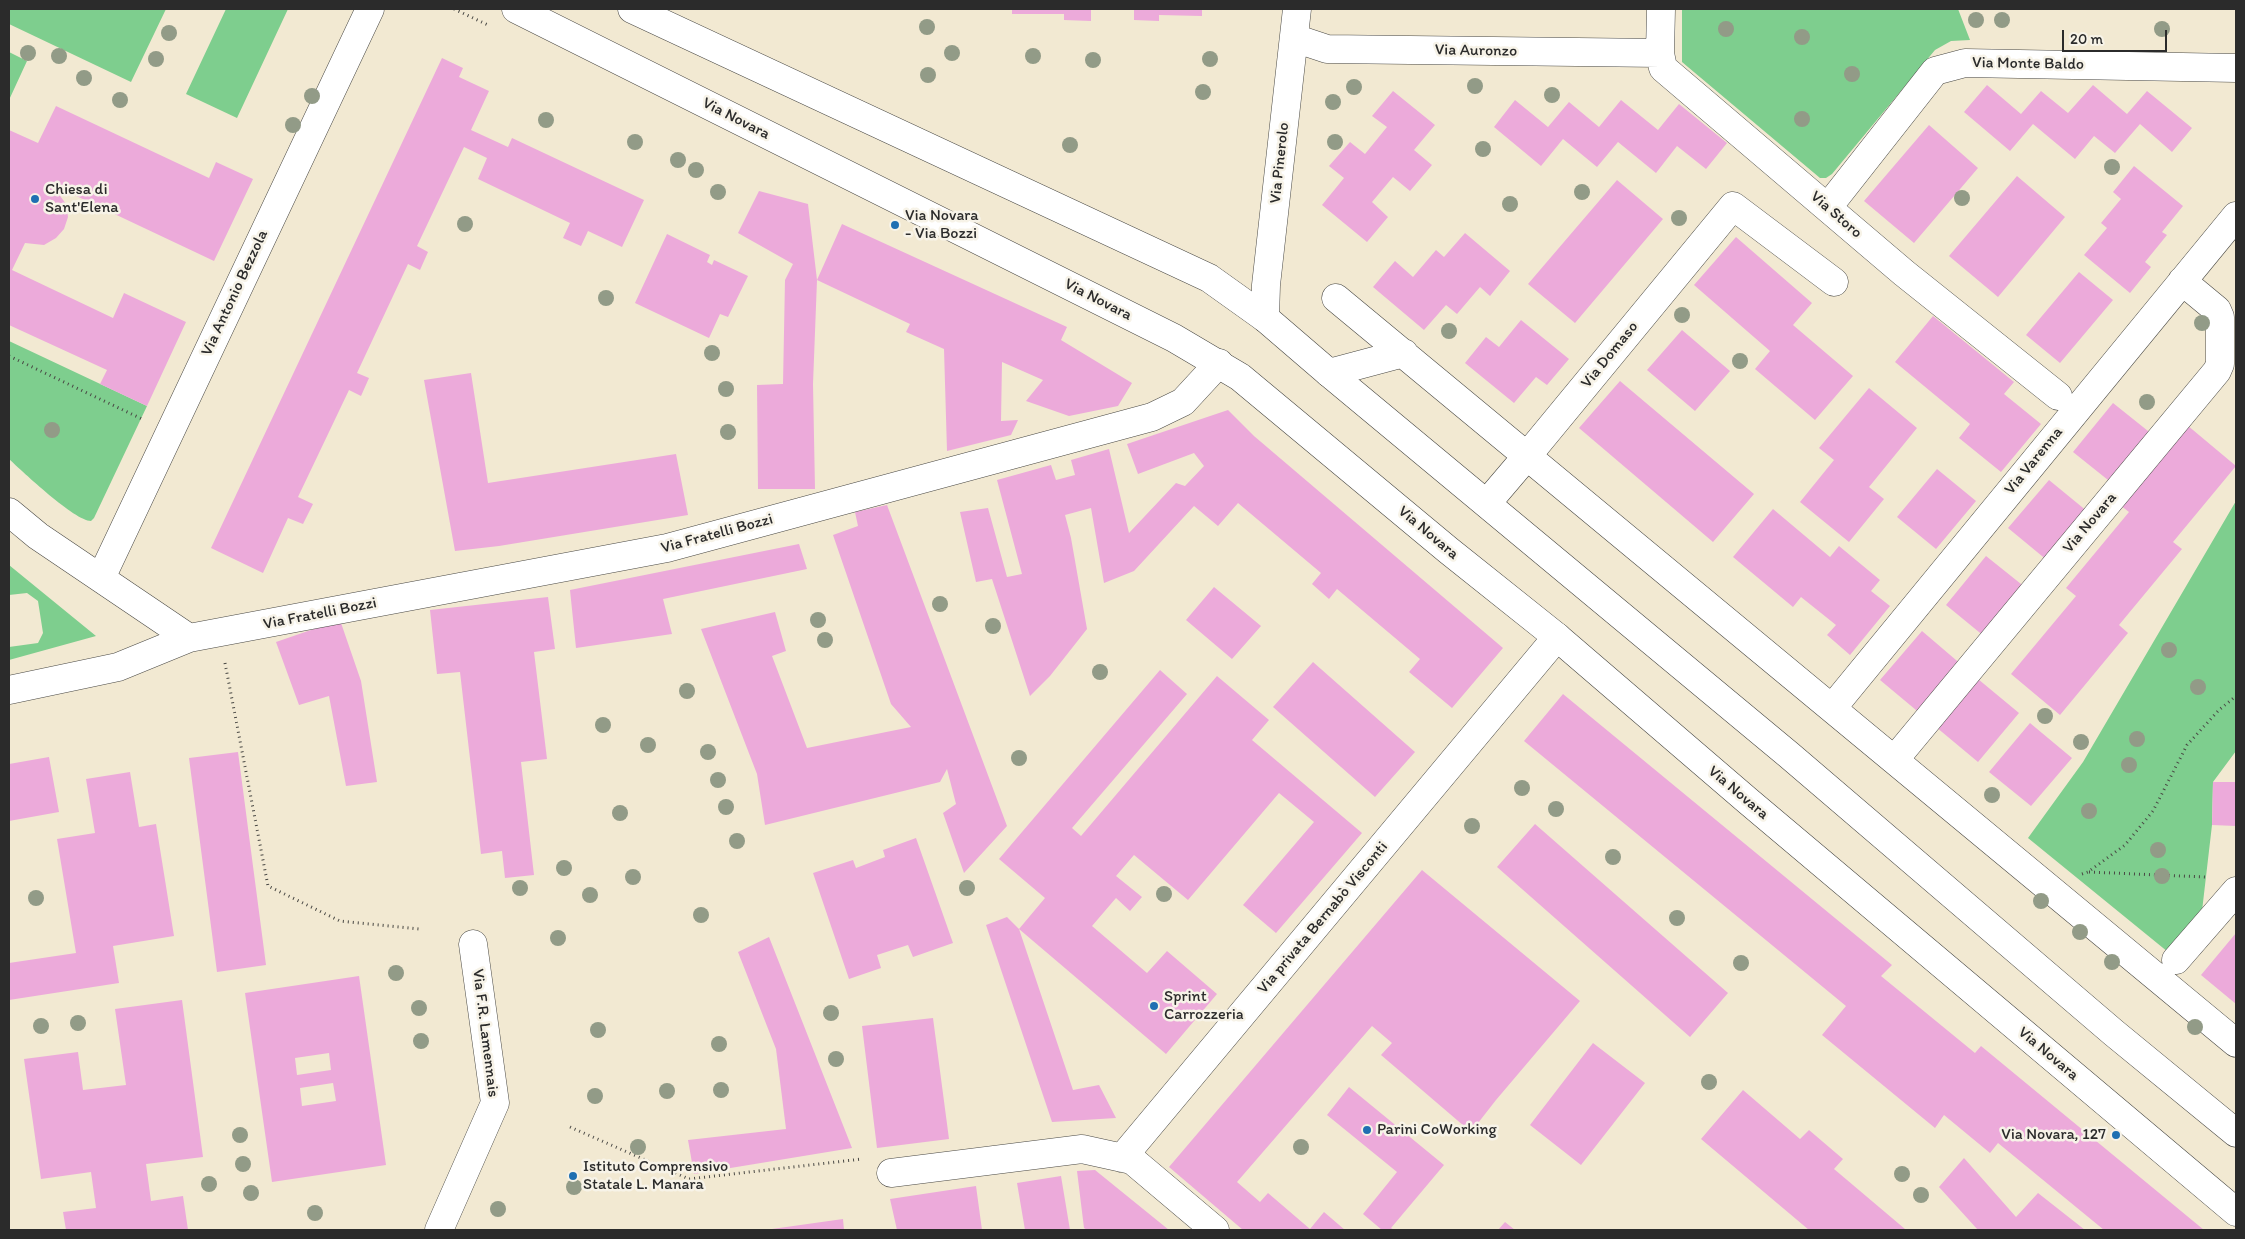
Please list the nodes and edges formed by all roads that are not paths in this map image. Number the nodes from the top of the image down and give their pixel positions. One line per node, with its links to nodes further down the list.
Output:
1 (370, 9): 22 (street, Via Antonio Bezzola)
2 (516, 9): 16 (street, Via Novara)
3 (632, 9): 14 (street)
4 (1297, 9): 6 (street, Via Pinerolo)
5 (1661, 9): 7 (street, Via Storo)
6 (1294, 38): 7 (street, Via Auronzo); 14 (street, Via Pinerolo)
7 (1660, 53): 9 (street, Via Storo)
8 (2236, 68): 9 (street, Via Monte Baldo)
9 (1828, 207): 18 (street, Via Storo)
10 (2236, 216): 11 (street, Via Varenna)
11 (2182, 281): 18 (street, Via Varenna); 27 (street, Via Novara)
12 (1834, 282): 19 (street, Via Domaso)
13 (1336, 298): 15 (street)
14 (1265, 318): 17 (street)
15 (1404, 353): 17 (street); 19 (street)
16 (1219, 363): 23 (street, Via Novara); 24 (street, Via Fratelli Bozzi)
17 (1329, 373): 20 (street)
18 (2067, 404): 26 (street, Via Varenna)
19 (1527, 456): 20 (street, Via Domaso); 26 (street)
20 (1487, 504): 32 (street)
21 (9, 512): 22 (street)
22 (101, 578): 24 (street)
23 (1557, 637): 33 (street, Via privata Bernabò Visconti); 35 (street, Via Novara)
24 (189, 638): 25 (street, Via Fratelli Bozzi)
25 (9, 690)
26 (1833, 707): 27 (street)
27 (1895, 759): 31 (street)
28 (2236, 891): 30 (street)
29 (473, 944): 36 (street, Via F.R. Lamennais)
30 (2176, 960)
31 (2236, 1043)
32 (2236, 1134)
33 (1122, 1158): 34 (street); 37 (street)
34 (881, 1166)
35 (2236, 1212)
36 (439, 1230)
37 (1215, 1230)

